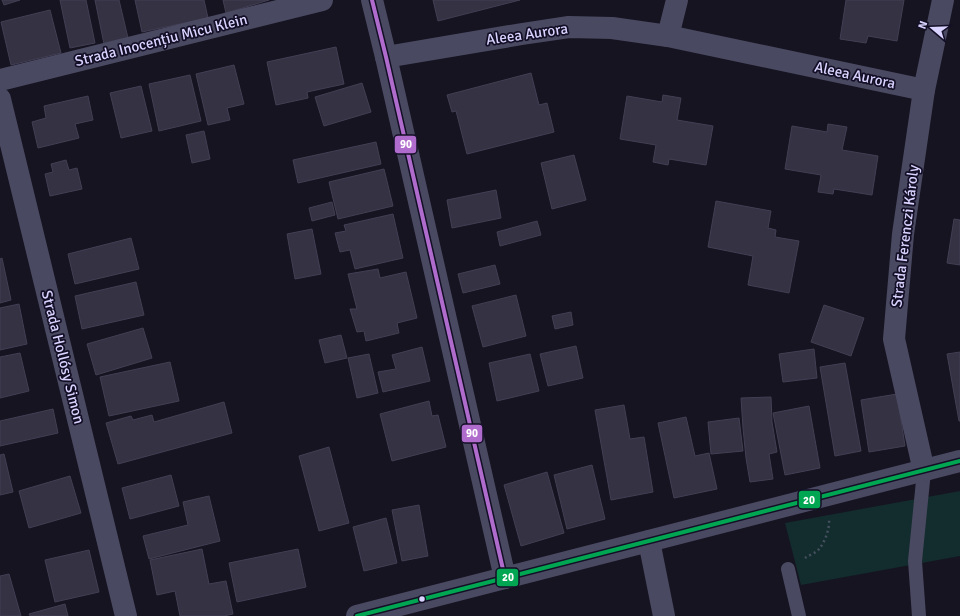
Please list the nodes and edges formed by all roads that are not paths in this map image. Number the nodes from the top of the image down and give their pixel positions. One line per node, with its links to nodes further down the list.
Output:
1 (322, 0): 7 (street, Strada Inocențiu Micu Klein)
2 (372, 0): 6 (street)
3 (677, 0): 5 (street)
4 (943, 0): 8 (street, Strada Ferenczi Károly)
5 (668, 36): 6 (street, Aleea Aurora); 8 (street, Aleea Aurora)
6 (386, 57): 14 (street)
7 (0, 80)
8 (924, 90): 11 (street, Strada Ferenczi Károly)
9 (0, 99): 15 (street, Strada Hollósy Simon)
10 (960, 461): 11 (street)
11 (924, 471): 12 (street); 19 (lane)
12 (649, 541): 14 (street); 17 (street)
13 (788, 569): 18 (lane)
14 (505, 578): 16 (street)
15 (126, 616)
16 (357, 616)
17 (664, 616)
18 (799, 616)
19 (919, 616)

